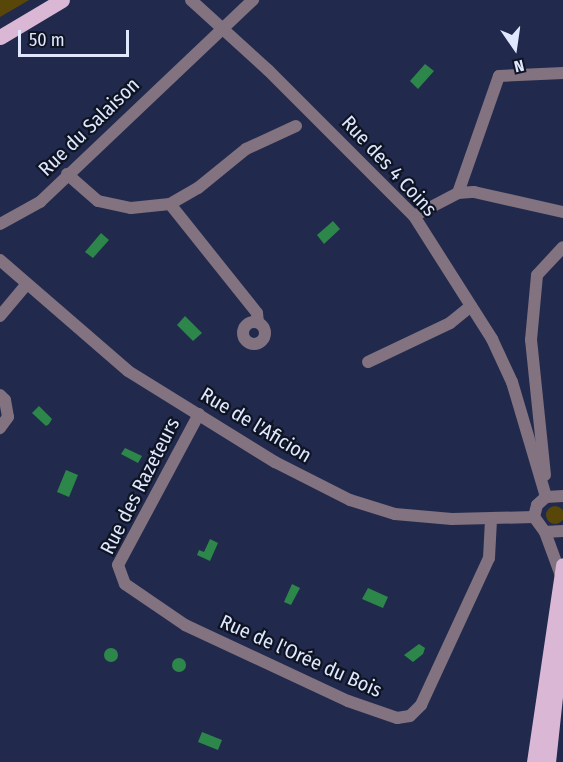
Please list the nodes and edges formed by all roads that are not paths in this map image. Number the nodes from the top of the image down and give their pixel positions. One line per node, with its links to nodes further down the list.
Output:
1 (62, 0): 5 (main road)
2 (191, 0): 4 (street, Rue des 4 Coins)
3 (253, 0): 4 (street, Rue du Salaison)
4 (222, 26): 8 (street, Rue du Salaison); 12 (street, Rue des 4 Coins)
5 (0, 37)
6 (563, 74): 9 (street)
7 (296, 126): 10 (street)
8 (67, 174): 10 (street); 13 (street, Rue du Salaison)
9 (458, 193): 11 (street); 12 (street)
10 (170, 204): 19 (street)
11 (563, 212)
12 (414, 216): 17 (street, Rue des 4 Coins)
13 (0, 224)
14 (563, 247): 25 (street)
15 (0, 260): 16 (street, Rue de l'Aficion)
16 (26, 285): 18 (street); 22 (street, Rue de l'Aficion)
17 (471, 306): 20 (street); 25 (street, Rue des 4 Coins)
18 (0, 316)
19 (258, 322)
20 (368, 362)
21 (0, 395): 23 (street)
22 (199, 414): 27 (street, Rue de l'Aficion); 31 (street, Rue des Razeteurs)
23 (0, 428)
24 (563, 496): 25 (street)
25 (546, 497): 26 (street)
26 (534, 517): 27 (street, Rue de l'Aficion); 29 (street)
27 (491, 519): 31 (street, Rue de l'Orée du Bois)
28 (563, 531): 29 (street)
29 (545, 532): 30 (street)
30 (561, 569): 33 (main road)
31 (147, 601)
32 (563, 622): 34 (main road)
33 (534, 762)
34 (549, 762)

